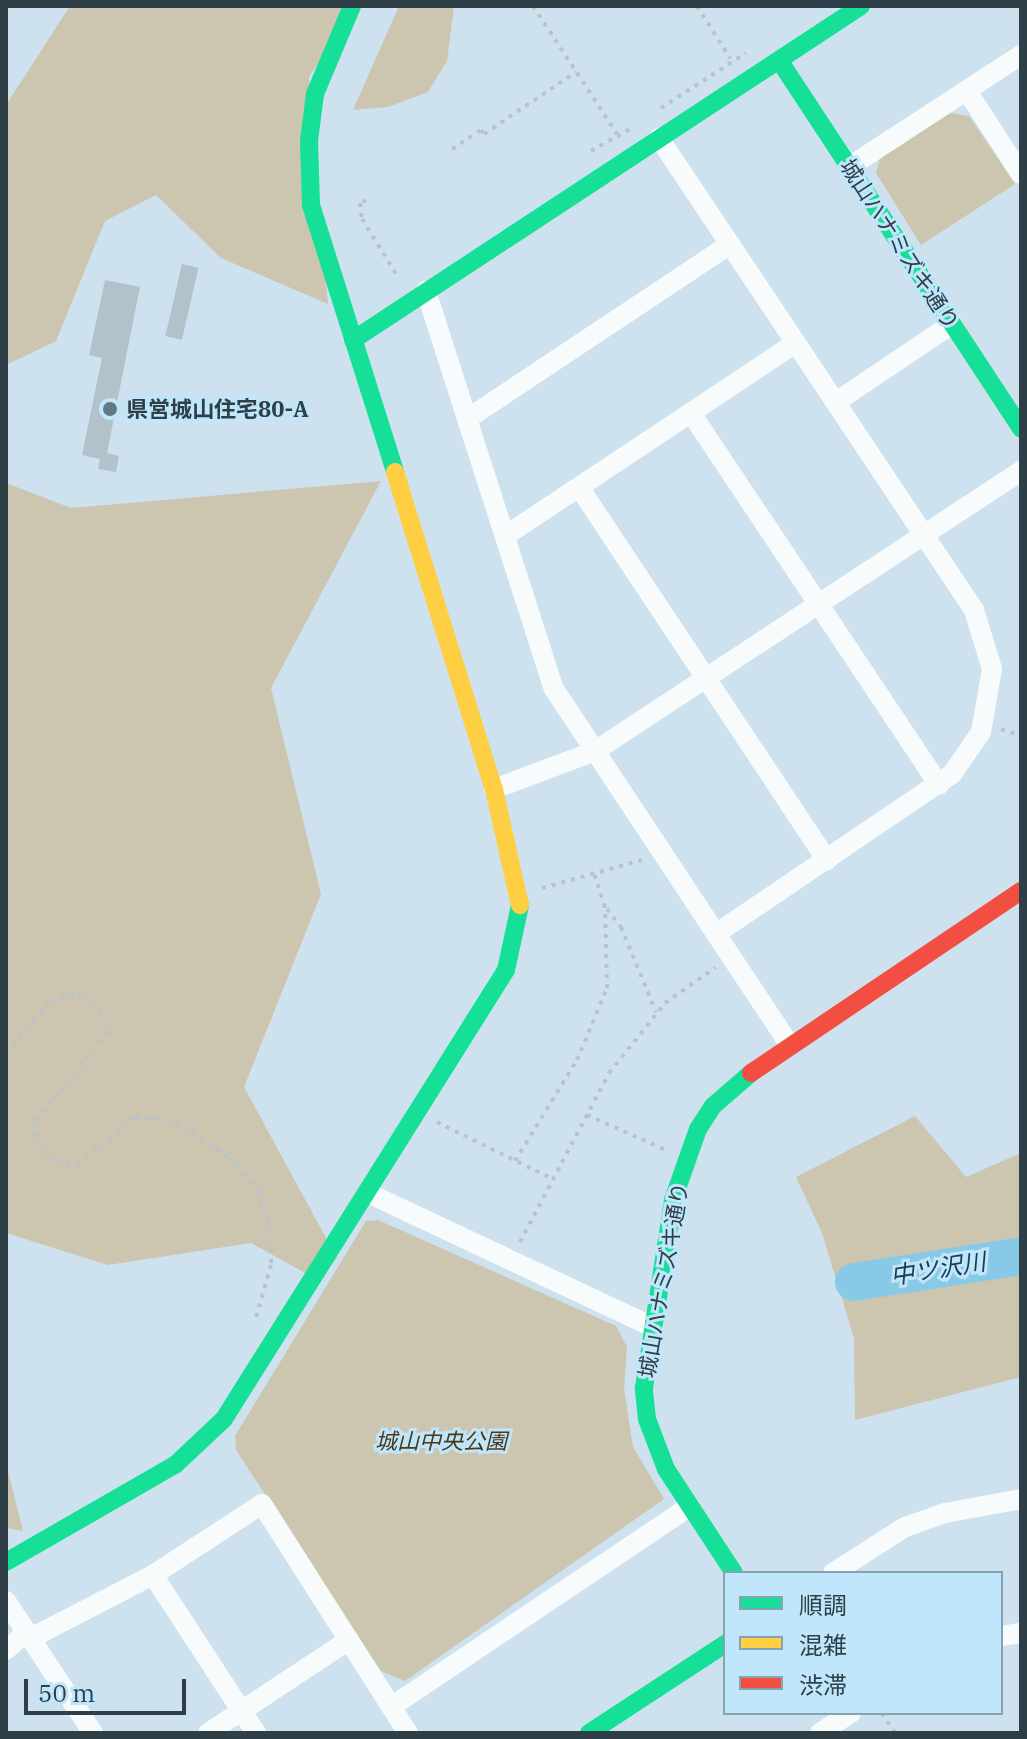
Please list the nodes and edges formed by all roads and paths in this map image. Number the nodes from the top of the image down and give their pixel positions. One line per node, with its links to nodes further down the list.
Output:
1 (352, 6): 20 (street)
2 (533, 6): 8 (path)
3 (697, 6): 6 (path)
4 (861, 6): 7 (street)
5 (1021, 55): 9 (street)
6 (731, 58)
7 (779, 60): 11 (street); 13 (street, 城山ハナミズキ通り)
8 (576, 72): 10 (path); 12 (path)
9 (967, 91): 13 (street); 14 (street)
10 (617, 134)
11 (659, 138): 16 (street); 18 (street)
12 (452, 149)
13 (849, 167): 19 (street, 城山ハナミズキ通り)
14 (1021, 174)
15 (366, 200): 17 (path)
16 (730, 244): 21 (street); 24 (street)
17 (400, 283)
18 (426, 291): 20 (street); 24 (street)
19 (952, 324): 22 (street); 25 (street, 城山ハナミズキ通り)
20 (353, 340): 34 (street)
21 (796, 343): 22 (street); 23 (street)
22 (836, 402): 28 (street)
23 (691, 413): 27 (street); 30 (street)
24 (467, 419): 29 (street)
25 (1021, 429)
26 (1021, 471): 28 (street)
27 (579, 487): 29 (street); 31 (street)
28 (924, 534): 30 (street); 33 (street)
29 (505, 536): 32 (street)
30 (818, 604): 31 (street); 33 (street)
31 (706, 677): 32 (street); 36 (street)
32 (595, 751): 34 (street); 35 (street)
33 (939, 785): 36 (street)
34 (494, 789): 39 (street)
35 (663, 854): 37 (path); 41 (street)
36 (827, 860): 41 (street)
37 (594, 873): 39 (path); 40 (path)
38 (1021, 891): 44 (street, 城山ハナミズキ通り)
39 (520, 895): 46 (street)
40 (605, 907): 43 (path); 49 (path)
41 (716, 934): 42 (street)
42 (731, 956): 43 (path); 44 (street)
43 (656, 1013): 47 (path)
44 (789, 1044): 48 (street, 城山ハナミズキ通り)
45 (6, 1052): 54 (path)
46 (419, 1114): 49 (path); 51 (street)
47 (587, 1115): 48 (path); 50 (path)
48 (686, 1159): 53 (street, 城山ハナミズキ通り)
49 (515, 1161): 50 (path)
50 (553, 1179): 52 (path)
51 (370, 1194): 52 (street); 54 (street)
52 (511, 1260): 53 (street)
53 (653, 1327): 56 (street, 城山ハナミズキ通り)
54 (266, 1354): 57 (street)
55 (1021, 1499): 59 (street)
56 (690, 1506): 58 (street, 城山ハナミズキ通り); 66 (street)
57 (6, 1562)
58 (733, 1571)
59 (836, 1571)
60 (153, 1575): 62 (street); 63 (street); 67 (street)
61 (6, 1601): 62 (street)
62 (29, 1635): 65 (street); 70 (street)
63 (349, 1640): 66 (street); 67 (street)
64 (723, 1645): 74 (street)
65 (6, 1650)
66 (391, 1707): 73 (street)
67 (242, 1711): 71 (street); 72 (street)
68 (848, 1715): 75 (street)
69 (883, 1715): 76 (path)
70 (93, 1733)
71 (208, 1733)
72 (256, 1733)
73 (408, 1733)
74 (589, 1733)
75 (820, 1733)
76 (895, 1733)

